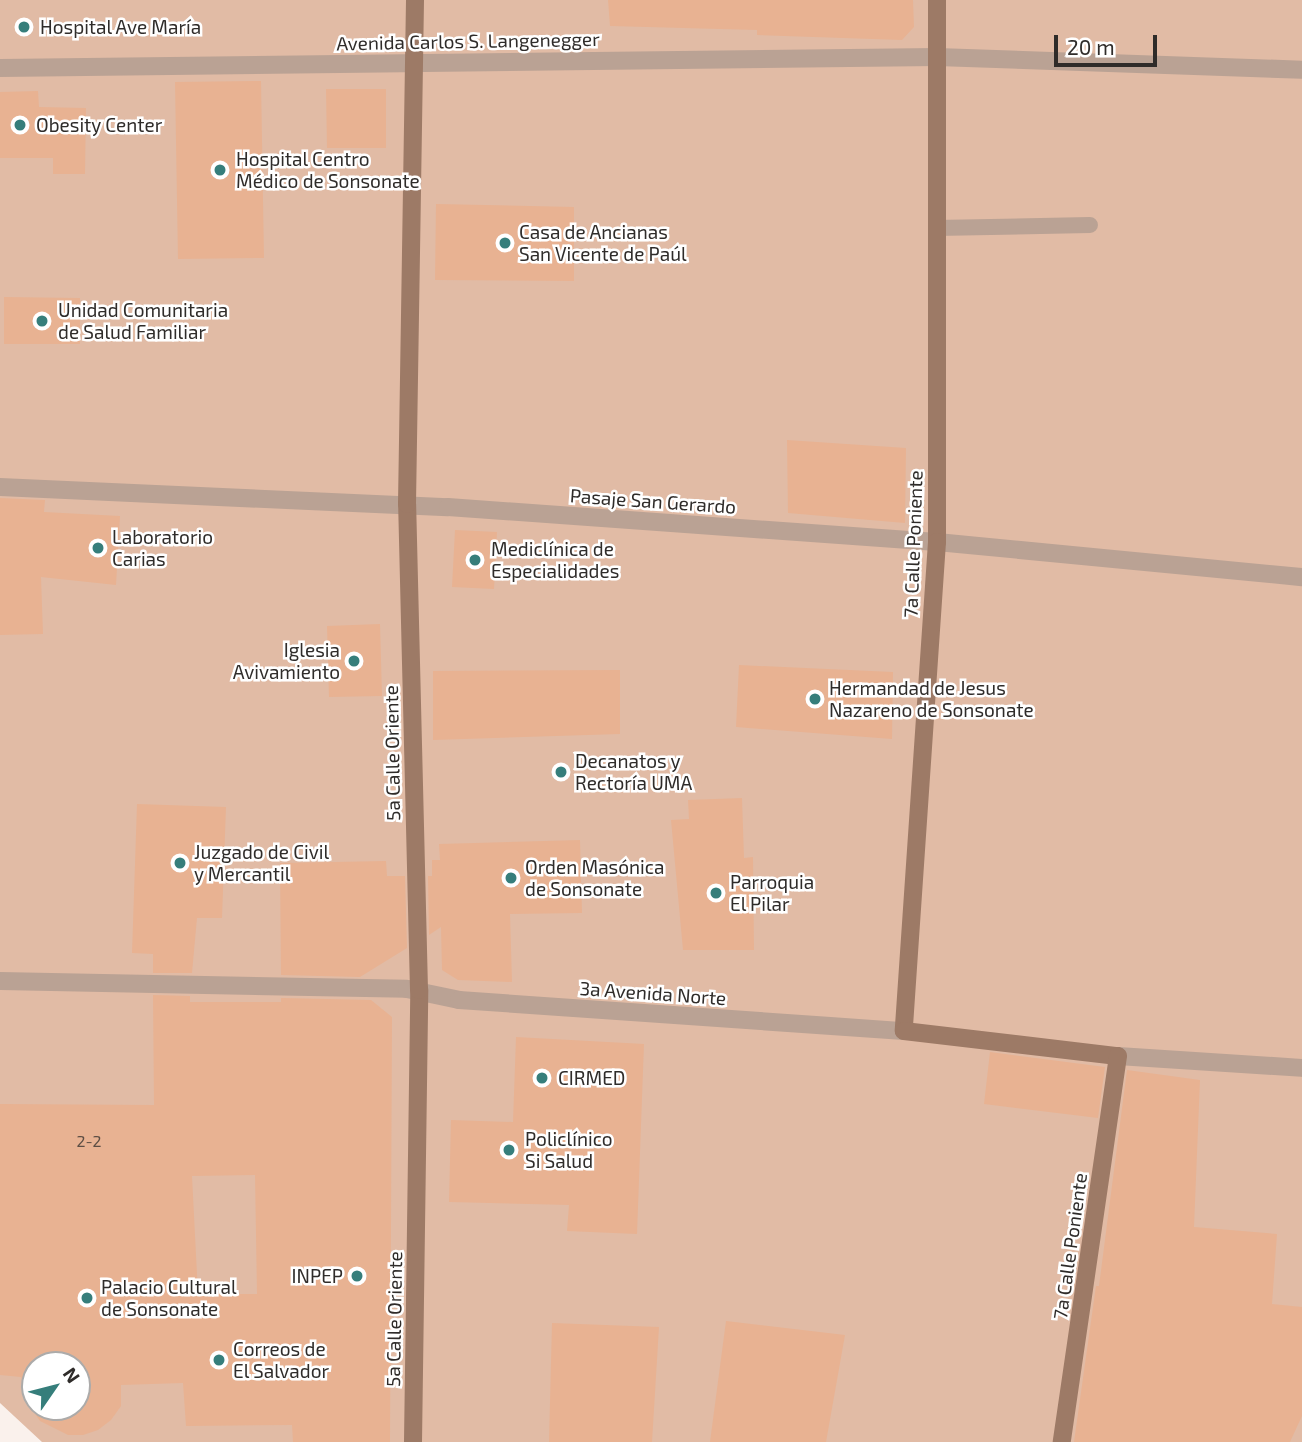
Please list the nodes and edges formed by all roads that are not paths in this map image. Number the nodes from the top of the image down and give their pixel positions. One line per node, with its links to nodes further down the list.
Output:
1 (415, 0): 4 (main road, 5a Calle Oriente)
2 (937, 0): 3 (main road, 7a Calle Poniente)
3 (937, 57): 4 (street, Avenida Carlos S. Langenegger); 6 (street, Avenida Carlos S. Langenegger); 8 (main road, 7a Calle Poniente)
4 (412, 62): 5 (street, Avenida Carlos S. Langenegger); 10 (main road, 5a Calle Oriente)
5 (0, 68)
6 (1302, 71)
7 (1090, 225): 8 (lane)
8 (936, 229): 11 (main road, 7a Calle Poniente)
9 (0, 487): 10 (street, Pasaje San Gerardo)
10 (407, 504): 11 (street, Pasaje San Gerardo); 14 (main road, 5a Calle Oriente)
11 (937, 542): 12 (street, Pasaje San Gerardo); 15 (main road, 7a Calle Poniente)
12 (1302, 577)
13 (0, 981): 14 (street, 3a Avenida Norte)
14 (419, 990): 15 (street, 3a Avenida Norte); 18 (main road, 5a Calle Oriente)
15 (904, 1031): 16 (main road, 3a Avenida Norte)
16 (1118, 1056): 17 (street, 3a Avenida Norte); 19 (main road, 7a Calle Poniente)
17 (1302, 1068)
18 (413, 1442)
19 (1062, 1442)

